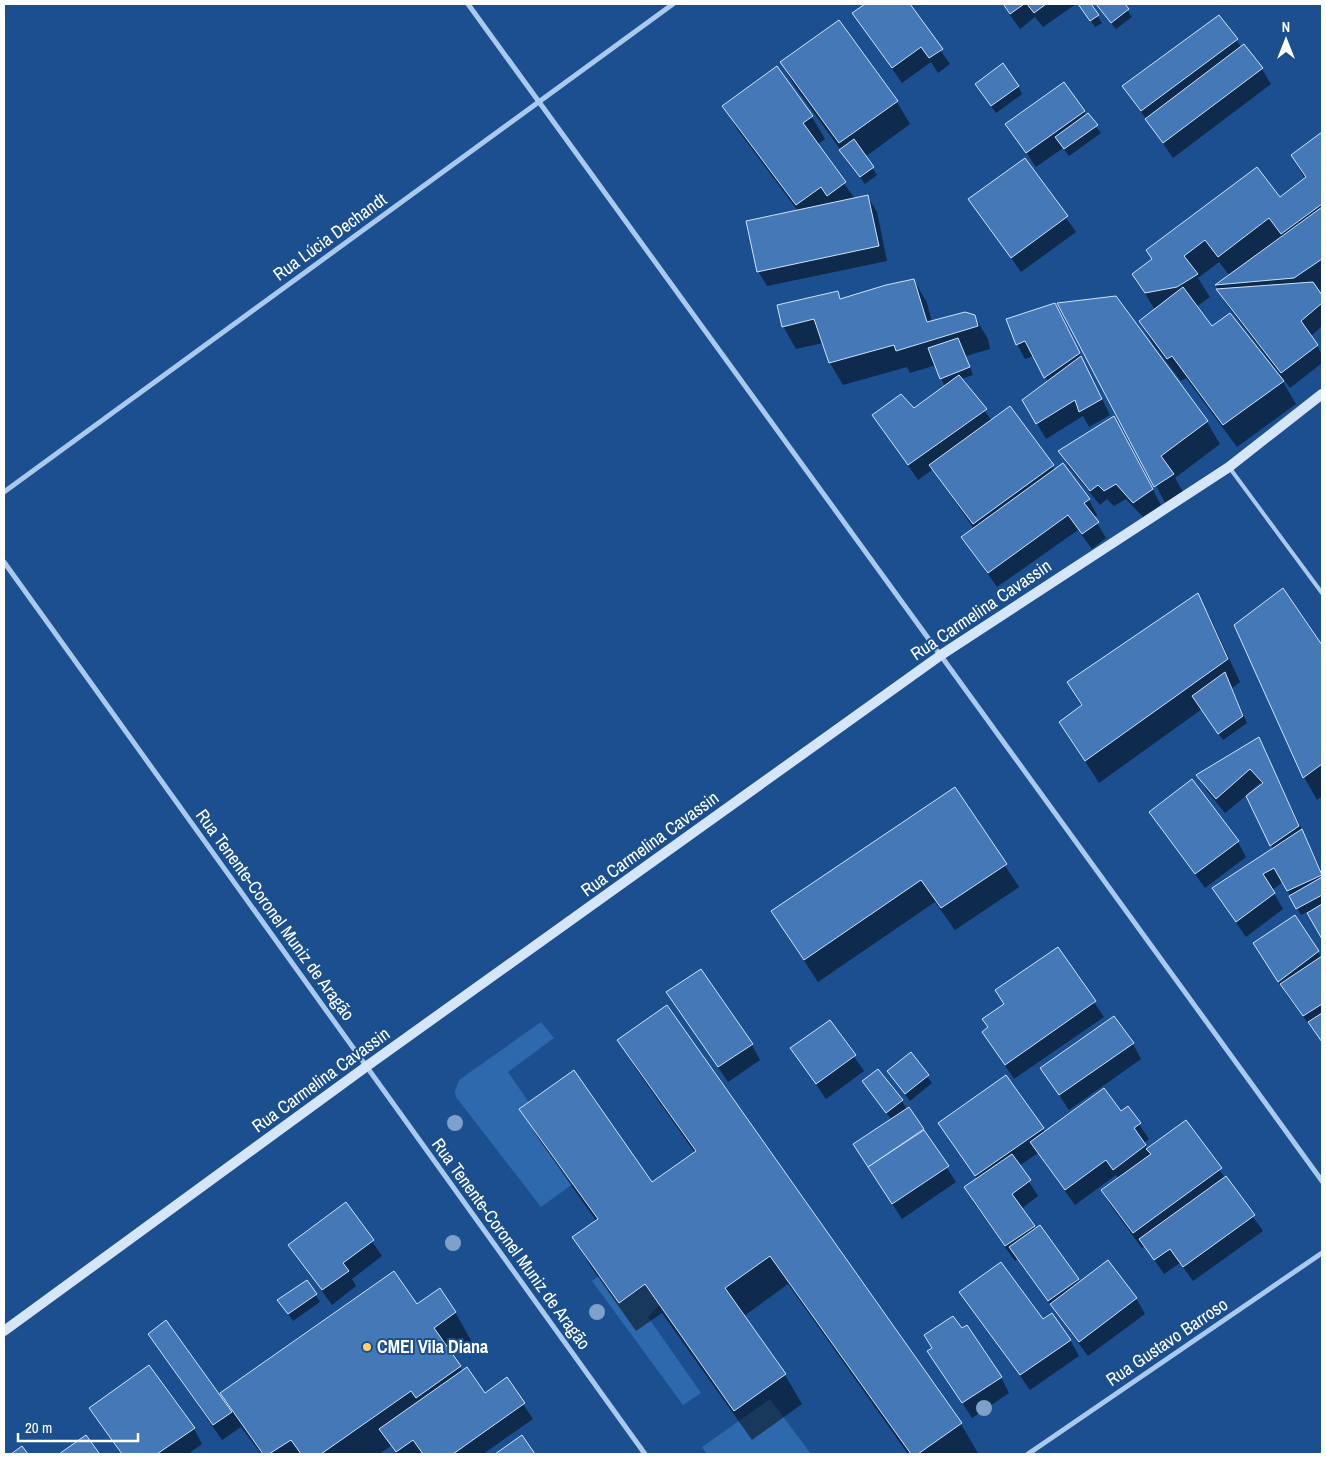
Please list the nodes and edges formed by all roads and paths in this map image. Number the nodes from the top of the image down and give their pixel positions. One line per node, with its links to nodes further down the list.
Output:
1 (468, 4): 3 (street)
2 (673, 4): 3 (street, Rua Lúcia Dechandt)
3 (539, 102): 6 (street, Rua Lúcia Dechandt); 9 (street)
4 (1322, 394): 5 (main road, Rua Carmelina Cavassin)
5 (1229, 467): 8 (lane); 9 (main road, Rua Carmelina Cavassin)
6 (4, 492)
7 (4, 562): 10 (street, Rua Tenente-Coronel Muniz de Aragão)
8 (1322, 593)
9 (941, 655): 10 (main road, Rua Carmelina Cavassin); 11 (street)
10 (367, 1066): 13 (main road, Rua Carmelina Cavassin); 14 (street, Rua Tenente-Coronel Muniz de Aragão)
11 (1322, 1181)
12 (1322, 1254): 15 (street, Rua Gustavo Barroso)
13 (4, 1331)
14 (645, 1454)
15 (1028, 1454)

